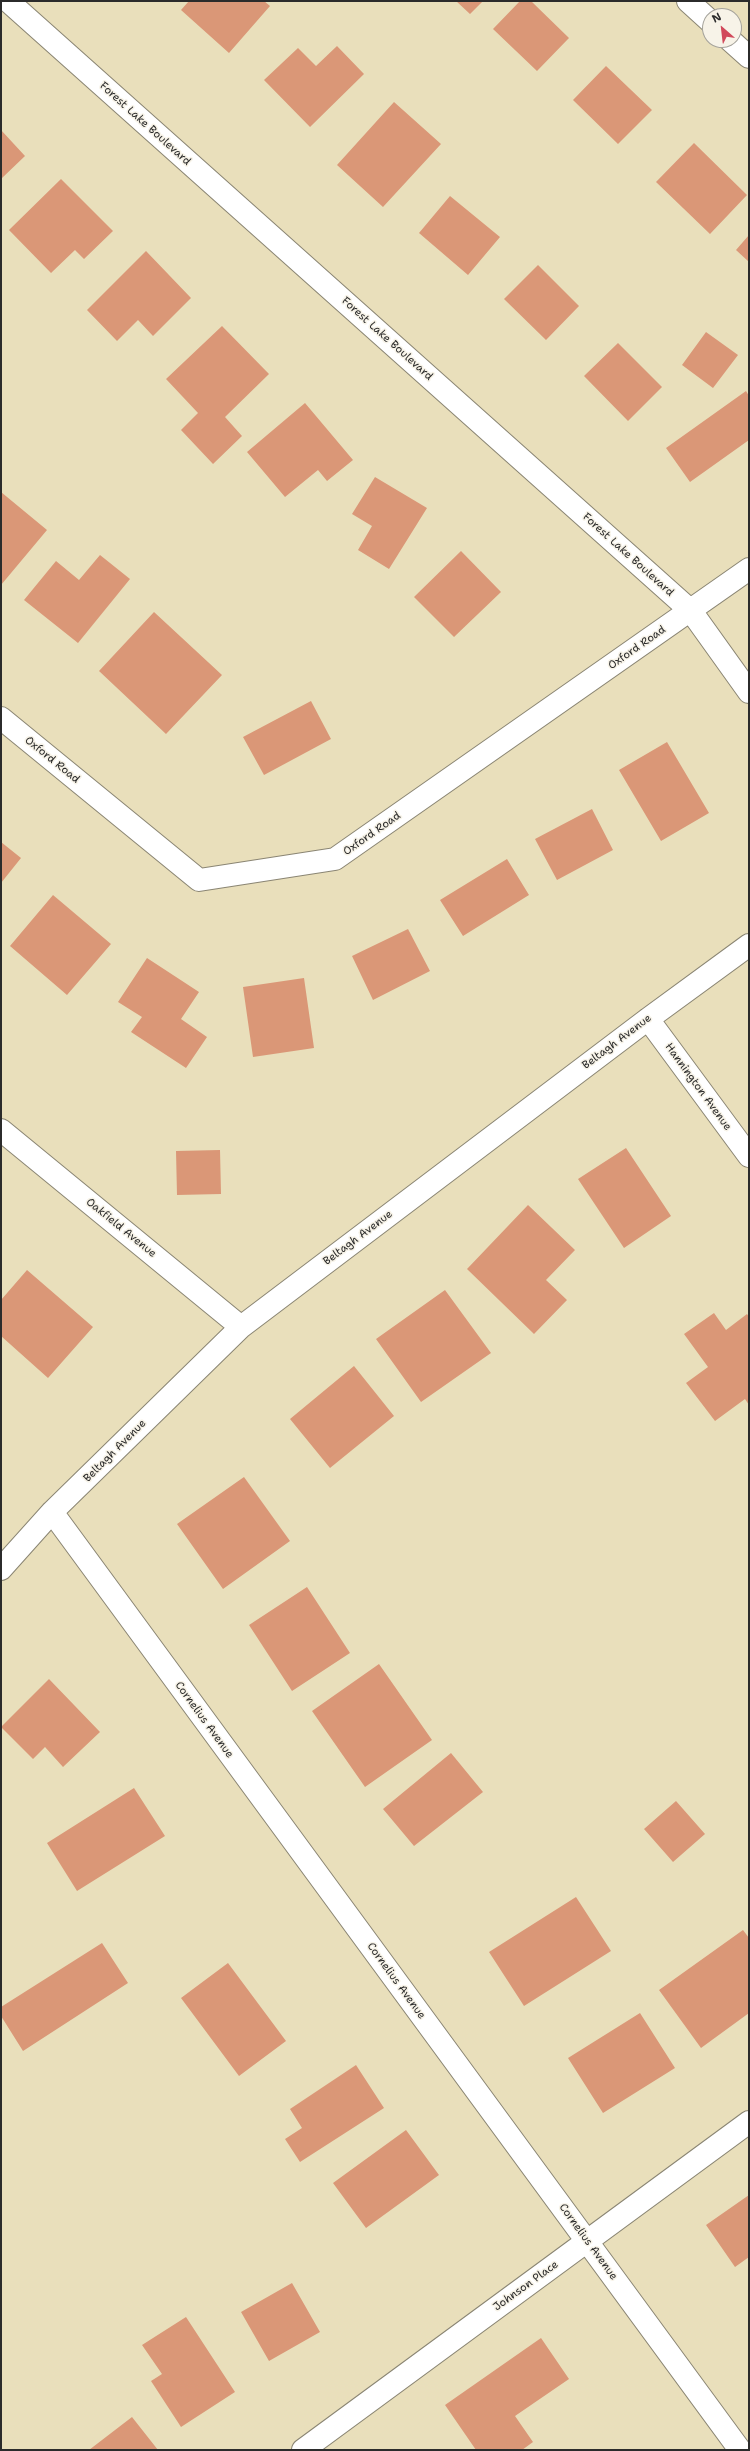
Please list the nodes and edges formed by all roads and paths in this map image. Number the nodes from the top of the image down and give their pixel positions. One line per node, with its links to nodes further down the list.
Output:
1 (8, 1): 7 (street, Forest Lake Boulevard)
2 (688, 1): 3 (street)
3 (702, 14)
4 (739, 48): 5 (street)
5 (749, 57)
6 (749, 569): 7 (street, Oxford Road)
7 (691, 611): 8 (street, Forest Lake Boulevard); 9 (street, Oxford Road)
8 (749, 692)
9 (1, 718)
10 (749, 945): 11 (street, Beltagh Avenue)
11 (648, 1019): 13 (street, Hannington Avenue); 14 (street, Beltagh Avenue)
12 (1, 1130): 14 (street, Oakfield Avenue)
13 (749, 1156)
14 (241, 1327): 15 (street, Beltagh Avenue)
15 (52, 1512): 16 (street, Beltagh Avenue); 18 (street, Cornelius Avenue)
16 (1, 1569)
17 (749, 2122): 18 (street, Johnson Place)
18 (587, 2242): 19 (street, Johnson Place); 20 (street, Cornelius Avenue)
19 (303, 2450)
20 (740, 2450)

